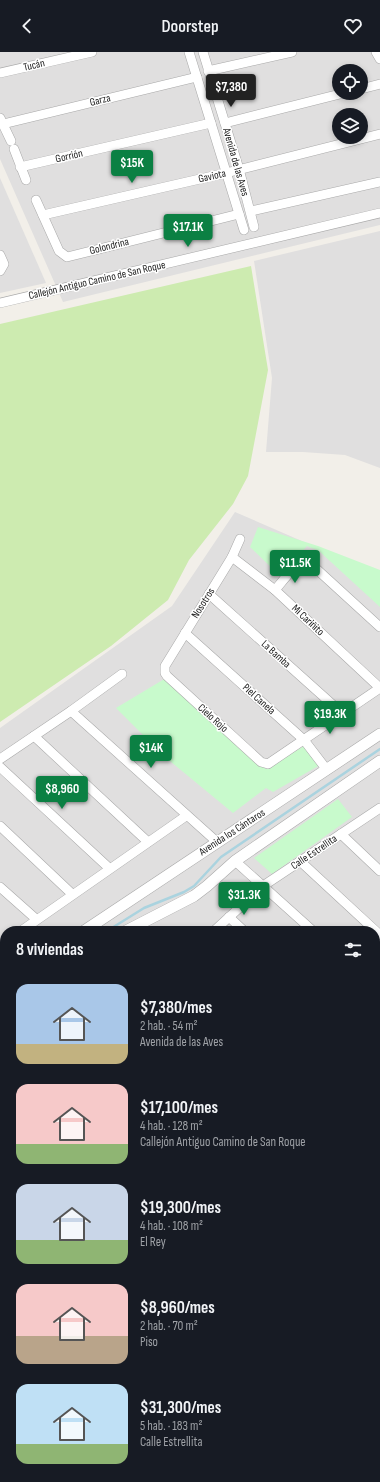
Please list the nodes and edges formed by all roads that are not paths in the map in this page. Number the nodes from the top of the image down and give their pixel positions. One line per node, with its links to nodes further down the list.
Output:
1 (92, 52): 8 (street, Tucán)
2 (189, 52): 9 (street, Avenida de las Aves)
3 (203, 52): 7 (street, Avenida de las Aves)
4 (292, 52): 7 (street)
5 (376, 52): 6 (street)
6 (380, 59)
7 (208, 71): 15 (street, Avenida de las Aves)
8 (0, 73)
9 (197, 77): 13 (street, Garza); 14 (street, Avenida de las Aves)
10 (380, 84): 11 (street)
11 (368, 87)
12 (332, 96): 15 (street)
13 (2, 121): 17 (street)
14 (211, 123): 17 (street, Gorrión); 19 (street, Avenida de las Aves)
15 (225, 123): 18 (street, Avenida de las Aves)
16 (380, 134): 18 (street, Gaviota)
17 (20, 167): 20 (street)
18 (239, 169): 19 (street, Gaviota); 23 (street, Avenida de las Aves)
19 (226, 173): 25 (street, Avenida de las Aves); 26 (street, Gaviota)
20 (26, 180)
21 (380, 182): 23 (street)
22 (36, 200): 26 (street, Golondrina)
23 (251, 211): 27 (street, Avenida de las Aves)
24 (380, 213): 31 (street, Callejón Antiguo Camino de San Roque)
25 (239, 214): 26 (street, Golondrina); 28 (street, Avenida de las Aves)
26 (43, 215)
27 (254, 226)
28 (244, 230)
29 (0, 255): 30 (street)
30 (0, 271)
31 (0, 303)
32 (240, 539): 33 (street, Nosotros)
33 (232, 557): 34 (street, Mi Cariñito); 35 (street, Nosotros)
34 (275, 590): 36 (street); 40 (street, Mi Cariñito)
35 (209, 594): 37 (street, Nosotros); 42 (street, La Bamba)
36 (380, 627)
37 (185, 633): 38 (street, Nosotros); 45 (street, Piel Canela)
38 (165, 666): 45 (street, Cielo Rojo)
39 (122, 674): 41 (street)
40 (380, 688): 42 (street)
41 (71, 711): 44 (street); 51 (street)
42 (343, 714): 45 (street)
43 (380, 734): 49 (street, Avenida los Cántaros)
44 (34, 736): 46 (street); 54 (street)
45 (304, 740): 49 (street, Piel Canela)
46 (0, 759)
47 (380, 761): 56 (street)
48 (0, 767): 58 (street)
49 (327, 770): 55 (street, Avenida los Cántaros)
50 (380, 809): 53 (street, Calle Estrellita)
51 (186, 816): 54 (street); 55 (street)
52 (0, 826): 62 (street)
53 (341, 834): 57 (street, Calle Estrellita); 59 (street)
54 (148, 842): 58 (street)
55 (217, 842): 66 (street, Avenida los Cántaros)
56 (236, 861): 60 (street); 67 (street)
57 (300, 861): 60 (street, Calle Estrellita); 71 (street)
58 (109, 868): 62 (street)
59 (380, 871)
60 (263, 886): 63 (street, Calle Estrellita); 70 (street)
61 (0, 887): 64 (street)
62 (72, 894): 64 (street)
63 (229, 917): 68 (street, Calle Estrellita); 69 (street)
64 (36, 919): 65 (street)
65 (27, 926)
66 (91, 926)
67 (136, 926)
68 (219, 926)
69 (239, 926)
70 (307, 926)
71 (371, 926)

